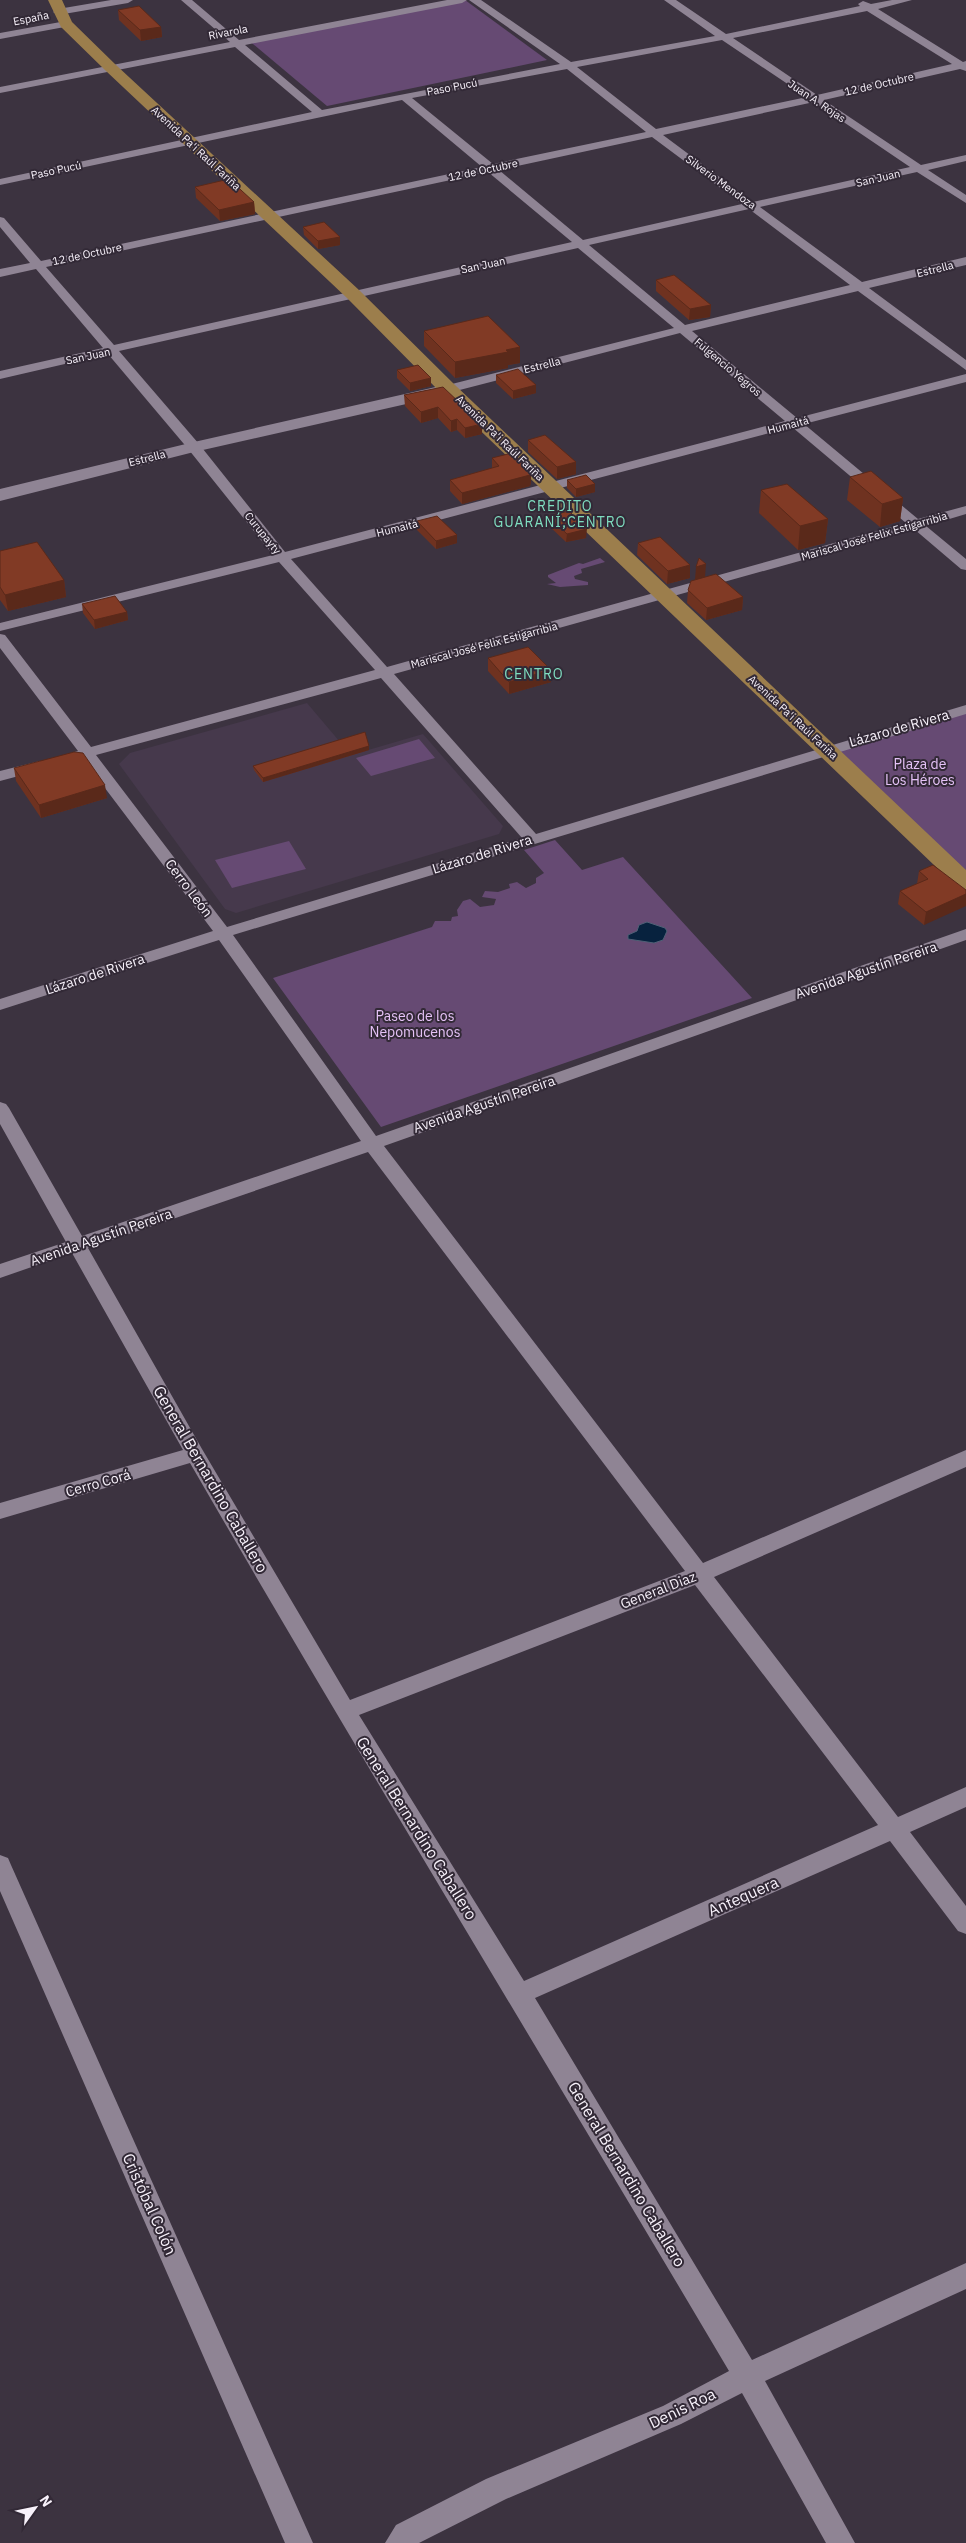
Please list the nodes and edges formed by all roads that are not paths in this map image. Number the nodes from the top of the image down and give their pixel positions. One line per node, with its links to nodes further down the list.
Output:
1 (128, 0): 9 (street, España)
2 (186, 0): 12 (street)
3 (462, 0): 12 (street, Rivarola)
4 (474, 0): 13 (street, Silverio Mendoza)
5 (670, 0): 11 (street, Juan A. Rojas)
6 (856, 0): 8 (street)
7 (907, 0): 8 (street, Paso Pucú)
8 (869, 8): 11 (street, Paso Pucú); 14 (street)
9 (60, 12): 10 (street, España); 15 (highway, Avenida Pa'i Raúl Fariña)
10 (0, 36)
11 (724, 37): 13 (street, Paso Pucú); 18 (street, Juan A. Rojas)
12 (238, 43): 15 (street, Rivarola); 19 (street)
13 (568, 65): 17 (street, Paso Pucú); 20 (street, Silverio Mendoza)
14 (964, 66): 18 (street, 12 de Octubre)
15 (111, 68): 16 (street, Rivarola); 21 (highway, Avenida Pa'i Raúl Fariña)
16 (0, 90)
17 (404, 96): 19 (street, Paso Pucú); 23 (street)
18 (814, 99): 20 (street, 12 de Octubre); 24 (street, Juan A. Rojas)
19 (320, 114): 21 (street, Paso Pucú)
20 (654, 133): 23 (street, 12 de Octubre); 27 (street, Silverio Mendoza)
21 (189, 141): 25 (street, Paso Pucú); 28 (highway, Avenida Pa'i Raúl Fariña)
22 (966, 158): 24 (street, San Juan)
23 (490, 169): 28 (street, 12 de Octubre); 30 (street, Fulgencio Yegros)
24 (919, 169): 26 (street, Juan A. Rojas); 27 (street, San Juan)
25 (0, 182)
26 (966, 200)
27 (753, 206): 30 (street, San Juan); 34 (street, Silverio Mendoza)
28 (268, 216): 32 (street, 12 de Octubre); 35 (highway, Avenida Pa'i Raúl Fariña)
29 (0, 220): 32 (street, Curupayty)
30 (580, 244): 35 (street, San Juan); 36 (street, Fulgencio Yegros)
31 (966, 262): 34 (street, Estrella)
32 (38, 265): 33 (street, 12 de Octubre); 37 (street, Curupayty)
33 (0, 273)
34 (861, 288): 36 (street, Estrella); 38 (street, Silverio Mendoza)
35 (352, 294): 37 (street, San Juan); 41 (highway, Avenida Pa'i Raúl Fariña)
36 (683, 329): 41 (street, Estrella); 42 (street, Fulgencio Yegros)
37 (113, 350): 39 (street, San Juan); 43 (street, Curupayty)
38 (966, 366)
39 (0, 375)
40 (966, 378): 42 (street, Humaitá)
41 (448, 389): 43 (main road, Estrella); 44 (highway, Avenida Pa'i Raúl Fariña)
42 (794, 424): 44 (street, Humaitá); 47 (street, Fulgencio Yegros)
43 (194, 447): 45 (main road, Estrella); 48 (street, Curupayty)
44 (551, 488): 48 (street, Humaitá); 50 (highway, Avenida Pa'i Raúl Fariña)
45 (0, 495)
46 (966, 510): 47 (street, Mariscal José Felix Estigarribia)
47 (915, 524): 49 (street, Fulgencio Yegros); 50 (street, Mariscal José Felix Estigarribia)
48 (282, 557): 51 (street, Humaitá); 53 (street, Curupayty)
49 (966, 566)
50 (664, 596): 53 (street, Mariscal José Felix Estigarribia); 55 (highway, Avenida Pa'i Raúl Fariña)
51 (0, 627)
52 (0, 638): 56 (street, Cerro León)
53 (383, 673): 56 (street, Mariscal José Felix Estigarribia); 58 (street, Curupayty)
54 (966, 708): 55 (street, Lázaro de Rivera)
55 (827, 749): 58 (street, Lázaro de Rivera); 59 (highway, Avenida Pa'i Raúl Fariña)
56 (87, 753): 57 (street, Mariscal José Felix Estigarribia); 60 (street, Cerro León)
57 (0, 776)
58 (532, 839): 60 (street, Lázaro de Rivera)
59 (966, 883)
60 (223, 933): 62 (street, Lázaro de Rivera); 64 (street, Cerro León)
61 (966, 934): 64 (street, Avenida Agustín Pereira)
62 (0, 1004)
63 (0, 1108): 65 (street, General Bernardino Caballero)
64 (372, 1144): 65 (street, Avenida Agustín Pereira); 70 (street, Cerro León)
65 (78, 1245): 66 (street, Avenida Agustín Pereira); 67 (street, General Bernardino Caballero)
66 (0, 1271)
67 (195, 1454): 69 (street, Cerro Corá); 71 (street, General Bernardino Caballero)
68 (966, 1458): 70 (street, General Diaz)
69 (0, 1511)
70 (700, 1574): 71 (street, General Diaz); 73 (street, Cerro León)
71 (345, 1711): 76 (street, General Bernardino Caballero)
72 (966, 1797): 73 (street, Antequera)
73 (896, 1829): 75 (street, Cerro León); 76 (street, Antequera)
74 (0, 1865): 79 (street, Cristóbal Colón)
75 (966, 1924)
76 (519, 1994): 78 (street, General Bernardino Caballero)
77 (966, 2276): 78 (street, Denis Roa)
78 (747, 2376): 80 (street, Denis Roa); 81 (street, General Bernardino Caballero)
79 (299, 2543)
80 (399, 2543)
81 (841, 2543)

